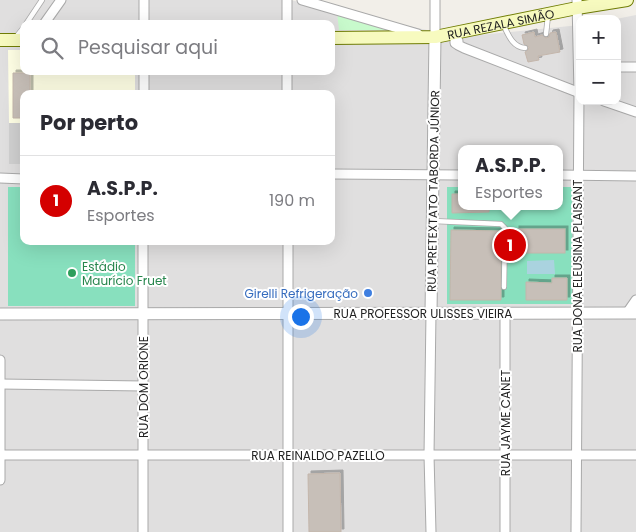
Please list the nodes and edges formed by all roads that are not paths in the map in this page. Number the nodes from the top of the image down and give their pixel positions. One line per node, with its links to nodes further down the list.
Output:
1 (42, 0): 10 (lane)
2 (61, 0): 11 (street)
3 (144, 0): 12 (street)
4 (287, 0): 13 (street)
5 (302, 0): 16 (street)
6 (435, 0): 16 (street, RUA PRETEXTATO TABORDA JÚNIOR)
7 (627, 0): 8 (main road, RUA REZALA SIMÃO)
8 (577, 4): 9 (main road, RUA REZALA SIMÃO); 22 (street, RUA DONA ELEUSINA PLAISANT)
9 (548, 14): 14 (main road, RUA REZALA SIMÃO); 15 (lane)
10 (28, 20)
11 (47, 20)
12 (144, 20)
13 (287, 20)
14 (502, 23): 16 (main road, RUA REZALA SIMÃO); 21 (lane)
15 (546, 34)
16 (431, 37): 17 (main road, RUA REZALA SIMÃO); 34 (street, RUA PRETEXTATO TABORDA JÚNIOR)
17 (335, 38)
18 (0, 40): 19 (main road)
19 (19, 40)
20 (458, 45): 29 (street)
21 (525, 48)
22 (579, 60)
23 (621, 67): 24 (street)
24 (636, 67)
25 (144, 75): 27 (street)
26 (287, 75): 28 (street)
27 (144, 90)
28 (287, 90)
29 (576, 92)
30 (579, 105): 37 (street, RUA DONA ELEUSINA PLAISANT)
31 (616, 105): 32 (street)
32 (636, 112)
33 (335, 174): 34 (street)
34 (432, 175): 35 (street); 41 (street, RUA PRETEXTATO TABORDA JÚNIOR)
35 (458, 175)
36 (563, 175): 37 (street)
37 (578, 175): 38 (street); 47 (street, RUA DONA ELEUSINA PLAISANT)
38 (636, 176)
39 (0, 178): 40 (street)
40 (20, 179)
41 (432, 221): 44 (lane); 52 (street, RUA PRETEXTATO TABORDA JÚNIOR)
42 (143, 245): 50 (street, RUA DOM ORIONE)
43 (288, 245): 51 (street)
44 (504, 287)
45 (636, 300): 48 (street)
46 (504, 313): 47 (street, RUA PROFESSOR ULISSES VIEIRA); 52 (street, RUA PROFESSOR ULISSES VIEIRA); 60 (street, RUA JAYME CANET)
47 (578, 313): 48 (street, RUA PROFESSOR ULISSES VIEIRA); 61 (street, RUA DONA ELEUSINA PLAISANT)
48 (631, 313)
49 (0, 314): 50 (street, RUA PROFESSOR ULISSES VIEIRA)
50 (143, 314): 51 (street, RUA PROFESSOR ULISSES VIEIRA); 55 (street, RUA DOM ORIONE)
51 (288, 314): 52 (street, RUA PROFESSOR ULISSES VIEIRA); 58 (street)
52 (431, 314): 59 (street, RUA PRETEXTATO TABORDA JÚNIOR)
53 (0, 360): 54 (street)
54 (0, 384): 55 (street); 56 (street)
55 (143, 386): 57 (street, RUA DOM ORIONE)
56 (0, 455): 57 (street, RUA REINALDO PAZELLO); 63 (street)
57 (143, 455): 58 (street, RUA REINALDO PAZELLO); 64 (street, RUA DOM ORIONE)
58 (288, 455): 59 (street, RUA REINALDO PAZELLO); 65 (street)
59 (429, 455): 60 (street, RUA REINALDO PAZELLO); 66 (street, RUA PRETEXTATO TABORDA JÚNIOR)
60 (505, 455): 61 (street, RUA REINALDO PAZELLO); 67 (street, RUA JAYME CANET)
61 (576, 455): 62 (street, RUA REINALDO PAZELLO); 68 (street, RUA DONA ELEUSINA PLAISANT)
62 (636, 455)
63 (0, 480)
64 (143, 532)
65 (288, 532)
66 (431, 532)
67 (505, 532)
68 (576, 532)

